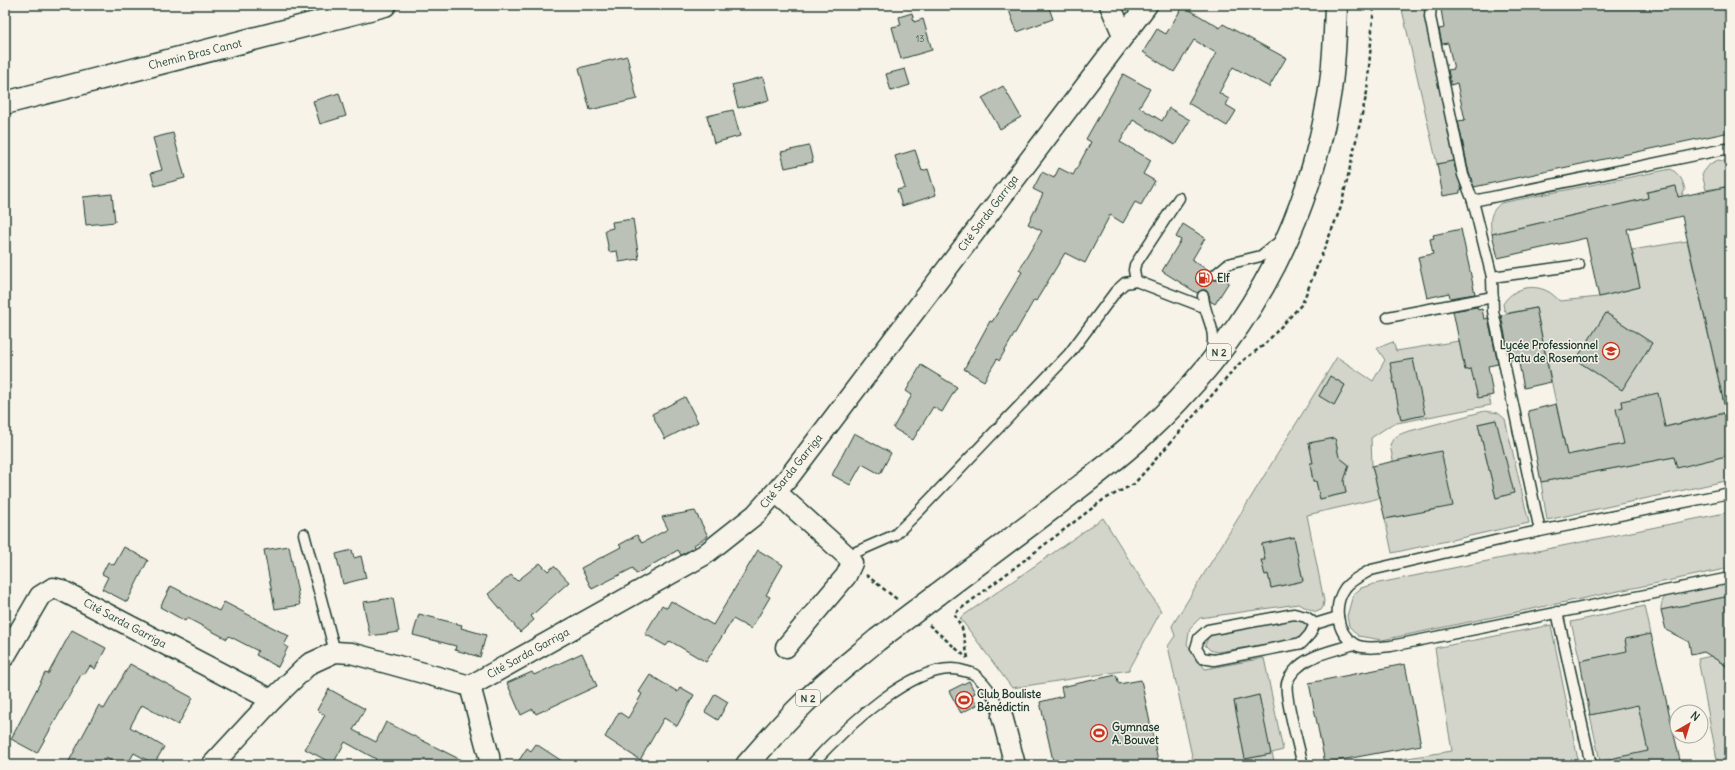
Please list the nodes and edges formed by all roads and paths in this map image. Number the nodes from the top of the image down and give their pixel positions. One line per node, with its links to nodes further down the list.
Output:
1 (385, 5): 7 (main road, Chemin Bras Canot)
2 (1110, 5): 6 (street)
3 (1146, 5): 6 (street, Cité Sarda Garriga)
4 (1336, 5): 11 (main road, N 2)
5 (1431, 5): 10 (lane)
6 (1123, 34): 19 (street, Cité Sarda Garriga)
7 (5, 103)
8 (1730, 150): 10 (lane)
9 (1179, 198): 15 (lane)
10 (1473, 201): 14 (lane)
11 (1292, 230): 13 (lane); 18 (main road, N 2)
12 (1579, 265): 14 (lane)
13 (1216, 274)
14 (1492, 277): 16 (lane)
15 (1136, 281): 18 (lane); 23 (lane)
16 (1494, 297): 17 (lane); 21 (lane)
17 (1388, 318)
18 (1206, 370): 38 (main road, N 2, bridge)
19 (776, 492): 23 (street); 32 (street, Cité Sarda Garriga)
20 (1730, 493): 21 (lane)
21 (1540, 531): 26 (lane)
22 (304, 534): 30 (lane)
23 (847, 556): 29 (street)
24 (1730, 578): 25 (lane)
25 (1557, 612): 28 (lane); 41 (lane)
26 (1338, 617): 27 (lane); 28 (lane)
27 (1315, 624): 27 (lane)
28 (1354, 644): 35 (lane)
29 (786, 646)
30 (335, 652): 32 (street); 33 (street)
31 (5, 656): 33 (street, Cité Sarda Garriga)
32 (470, 686): 37 (street)
33 (272, 700): 36 (street)
34 (1002, 716): 39 (lane); 40 (street)
35 (1302, 762)
36 (212, 765)
37 (490, 765)
38 (747, 765)
39 (811, 765)
40 (1015, 765)
41 (1591, 765)

